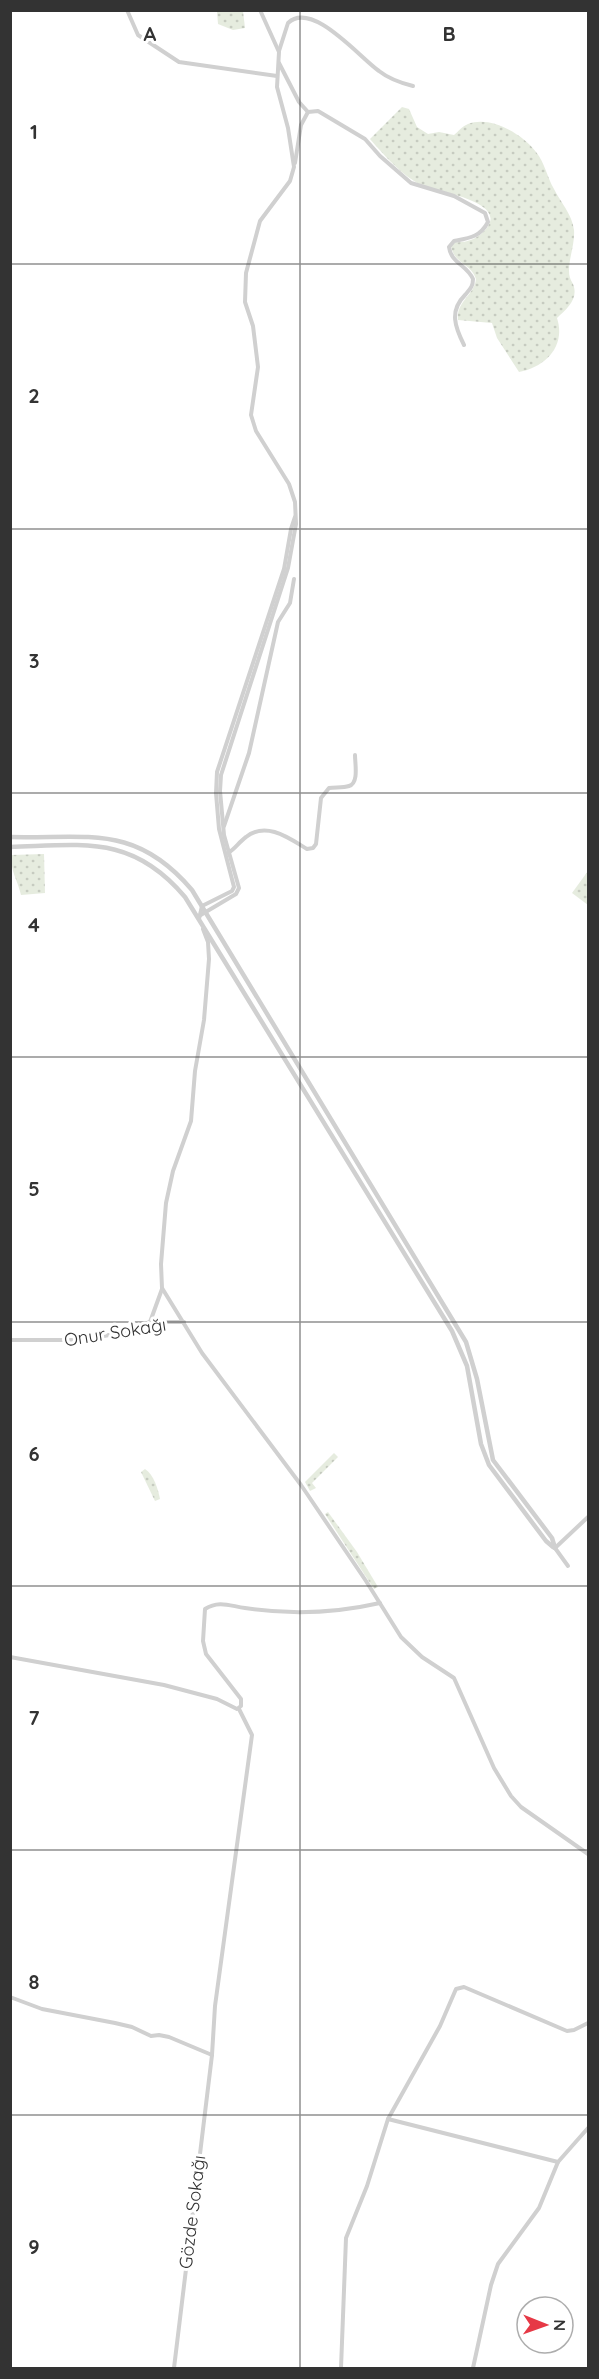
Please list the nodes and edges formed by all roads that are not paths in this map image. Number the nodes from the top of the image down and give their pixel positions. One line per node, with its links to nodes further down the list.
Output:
1 (127, 10): 5 (street)
2 (260, 10): 3 (street)
3 (279, 52): 4 (street); 6 (street)
4 (278, 62): 5 (street); 7 (street)
5 (277, 76): 8 (street)
6 (413, 86)
7 (308, 112): 8 (street); 9 (street)
8 (294, 167): 10 (street)
9 (464, 345)
10 (295, 517): 13 (street); 17 (street)
11 (294, 579): 13 (street)
12 (355, 755): 16 (street)
13 (223, 826): 16 (street)
14 (10, 837): 17 (street)
15 (10, 847): 18 (street)
16 (228, 853): 17 (street)
17 (204, 909): 18 (street); 24 (street)
18 (198, 916): 19 (street); 24 (street)
19 (162, 1288): 20 (street); 21 (street)
20 (150, 1322): 21 (street, Onur Sokağı); 22 (street, Onur Sokağı)
21 (184, 1322): 26 (street)
22 (10, 1340)
23 (588, 1517): 24 (street)
24 (555, 1548): 25 (street)
25 (568, 1566)
26 (380, 1603): 28 (street, Gözde Sokağı); 29 (street)
27 (10, 1657): 28 (street)
28 (239, 1709): 32 (street, Gözde Sokağı)
29 (588, 1854)
30 (10, 1997): 32 (street)
31 (588, 2023): 33 (street)
32 (212, 2055): 36 (street, Gözde Sokağı)
33 (388, 2119): 35 (street); 37 (street)
34 (588, 2128): 35 (street)
35 (558, 2162): 38 (street)
36 (174, 2368)
37 (341, 2368)
38 (473, 2368)

